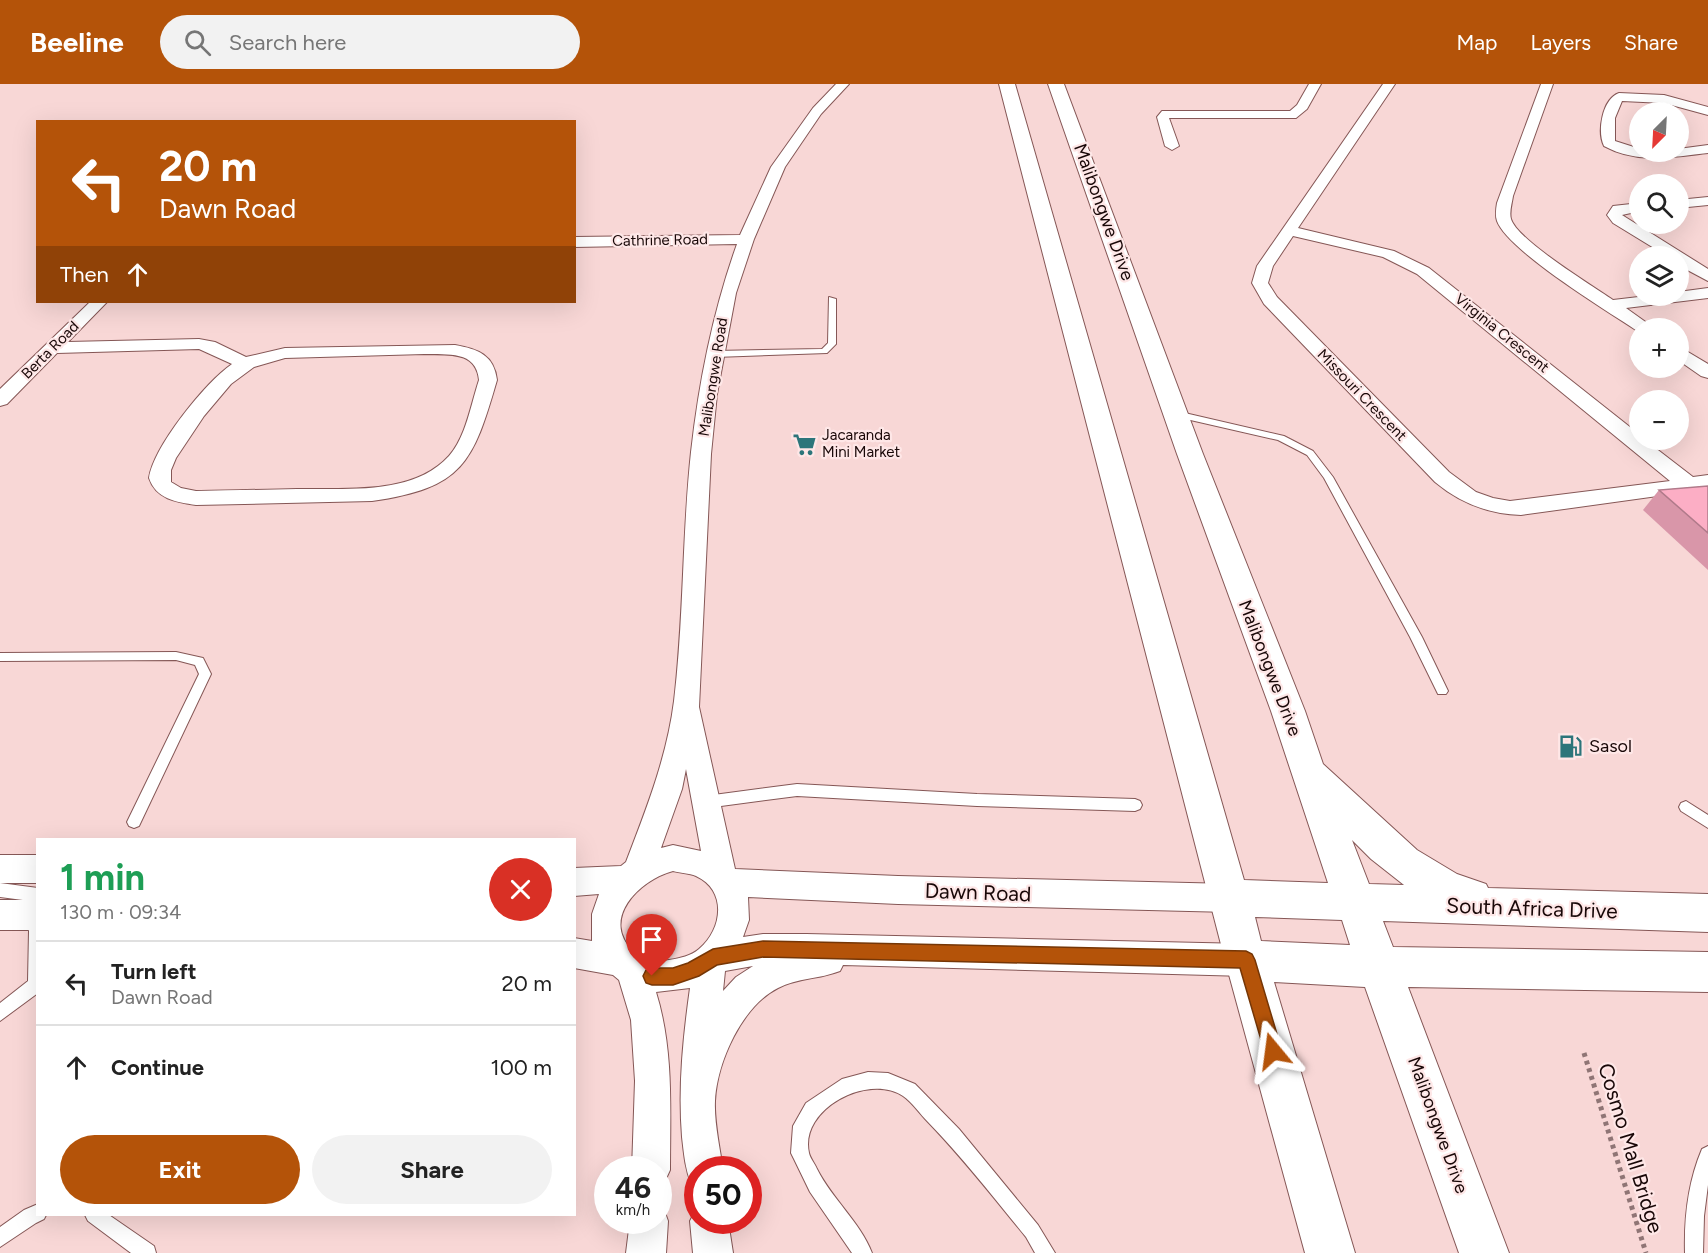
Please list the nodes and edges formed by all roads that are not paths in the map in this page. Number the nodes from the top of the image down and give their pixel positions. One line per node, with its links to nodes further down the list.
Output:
1 (843, 84): 16 (street, Malibongwe Road)
2 (1007, 84): 49 (main road)
3 (1056, 84): 32 (main road, Malibongwe Drive)
4 (1315, 84): 8 (street)
5 (1389, 84): 14 (street, Missouri Crescent)
6 (1547, 84): 24 (street)
7 (1708, 111): 9 (street)
8 (1172, 146)
9 (1708, 149)
10 (1708, 201): 11 (street)
11 (1689, 203)
12 (1629, 208): 13 (street)
13 (1629, 227)
14 (1290, 231): 33 (street, Virginia Crescent); 33 (street, Missouri Crescent)
15 (1641, 234): 18 (street)
16 (746, 239): 17 (street, Cathrine Road); 27 (street, Malibongwe Road)
17 (576, 242)
18 (1660, 246)
19 (1689, 264): 20 (street)
20 (1708, 276)
21 (1708, 293): 24 (street)
22 (832, 300): 27 (lane)
23 (98, 303): 26 (street, Berta Road)
24 (1610, 305): 25 (street)
25 (1630, 318)
26 (52, 348): 29 (street); 31 (street, Berta Road)
27 (715, 354): 36 (street, Malibongwe Road)
28 (1689, 359): 30 (street)
29 (246, 364): 29 (street)
30 (1708, 372)
31 (0, 400)
32 (1176, 414): 35 (lane); 37 (main road, Malibongwe Drive)
33 (1698, 483)
34 (0, 657): 41 (lane)
35 (1442, 692)
36 (687, 703): 38 (street, Malibongwe Road); 45 (street, Malibongwe Road)
37 (1307, 770): 50 (main road, Malibongwe Drive); 52 (main road)
38 (706, 801): 39 (lane); 46 (street, Malibongwe Road)
39 (1135, 805)
40 (1686, 807): 42 (lane)
41 (134, 822)
42 (1708, 822)
43 (0, 869): 44 (street)
44 (36, 869)
45 (632, 875): 46 (street); 47 (street); 60 (street)
46 (724, 878): 49 (street, Dawn Road); 58 (street)
47 (576, 882)
48 (0, 890): 51 (lane)
49 (1230, 898): 50 (main road, South Africa Drive); 59 (main road)
50 (1356, 901): 52 (main road, South Africa Drive); 61 (main road, Malibongwe Drive)
51 (35, 908): 54 (street); 55 (lane)
52 (1528, 909): 53 (main road, South Africa Drive)
53 (1708, 913)
54 (0, 915)
55 (36, 931)
56 (886, 952): 58 (street); 59 (street); 65 (street)
57 (576, 953): 60 (street)
58 (712, 959): 60 (street); 65 (street)
59 (1246, 960): 61 (main road); 79 (main road)
60 (627, 966): 67 (street)
61 (1380, 967): 62 (main road); 80 (main road, Malibongwe Drive)
62 (1708, 972)
63 (36, 984): 64 (lane)
64 (0, 1013)
65 (697, 1101): 68 (street)
66 (1708, 1155): 81 (lane)
67 (651, 1156)
68 (703, 1156)
69 (36, 1214): 73 (lane)
70 (95, 1216): 74 (lane)
71 (648, 1234): 75 (street)
72 (711, 1234): 76 (street)
73 (0, 1238)
74 (147, 1253)
75 (646, 1253)
76 (713, 1253)
77 (863, 1253): 78 (lane)
78 (1046, 1253)
79 (1330, 1253)
80 (1484, 1253)
81 (1694, 1253)

